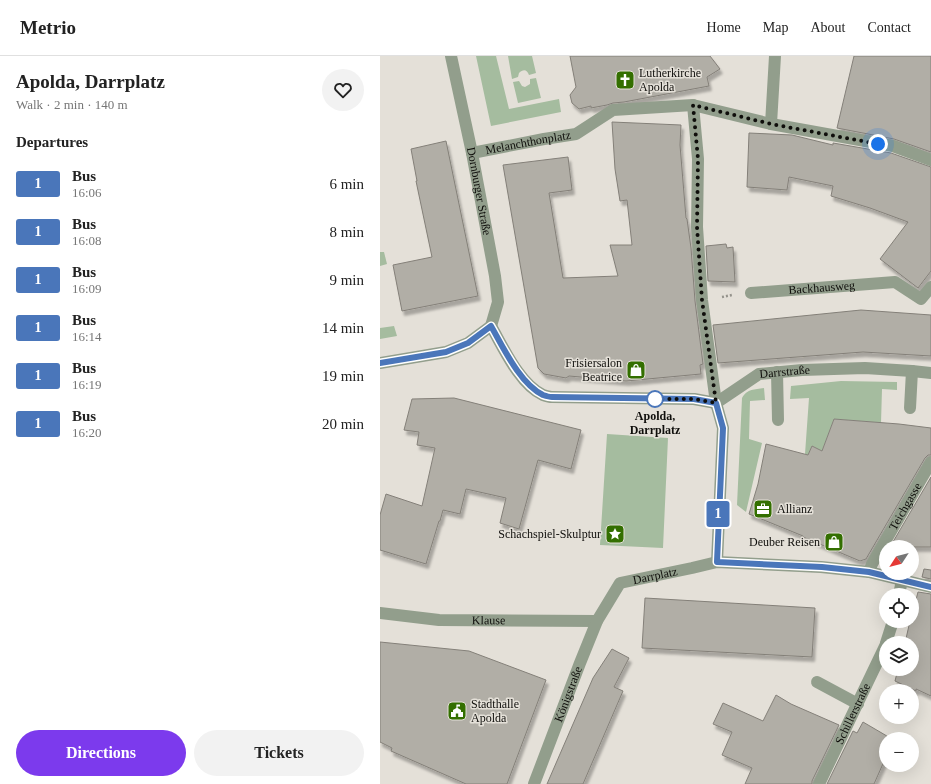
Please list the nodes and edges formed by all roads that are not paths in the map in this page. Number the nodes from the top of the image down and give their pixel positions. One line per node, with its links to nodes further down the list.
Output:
1 (451, 56): 5 (street, Dornburger Straße)
2 (775, 56): 4 (street)
3 (693, 105): 4 (street, Melanchthonplatz); 5 (street, Melanchthonplatz); 14 (street)
4 (771, 124): 6 (street, Melanchthonplatz)
5 (472, 153): 9 (street, Dornburger Straße)
6 (931, 160)
7 (931, 287): 8 (street, Backhausweg)
8 (751, 293)
9 (491, 326): 10 (street); 14 (street)
10 (380, 363)
11 (912, 371): 12 (street, Darrstraße); 13 (street, Darrstraße); 15 (street)
12 (777, 372): 14 (street, Darrstraße); 16 (street)
13 (931, 373)
14 (716, 403): 18 (street)
15 (910, 408)
16 (778, 420)
17 (931, 462): 19 (street, Teichgasse)
18 (717, 562): 19 (street, Darrplatz); 24 (street, Darrplatz)
19 (869, 572): 20 (street, Darrplatz)
20 (879, 574)
21 (902, 580): 22 (street, Darrplatz); 23 (street)
22 (931, 587)
23 (900, 588)
24 (606, 606): 26 (street, Königstraße)
25 (380, 613): 26 (street, Klause)
26 (597, 621): 30 (street, Königstraße)
27 (879, 658): 29 (street, Schillerstraße)
28 (817, 682): 29 (street)
29 (858, 704): 31 (street, Schillerstraße)
30 (534, 784)
31 (819, 784)

